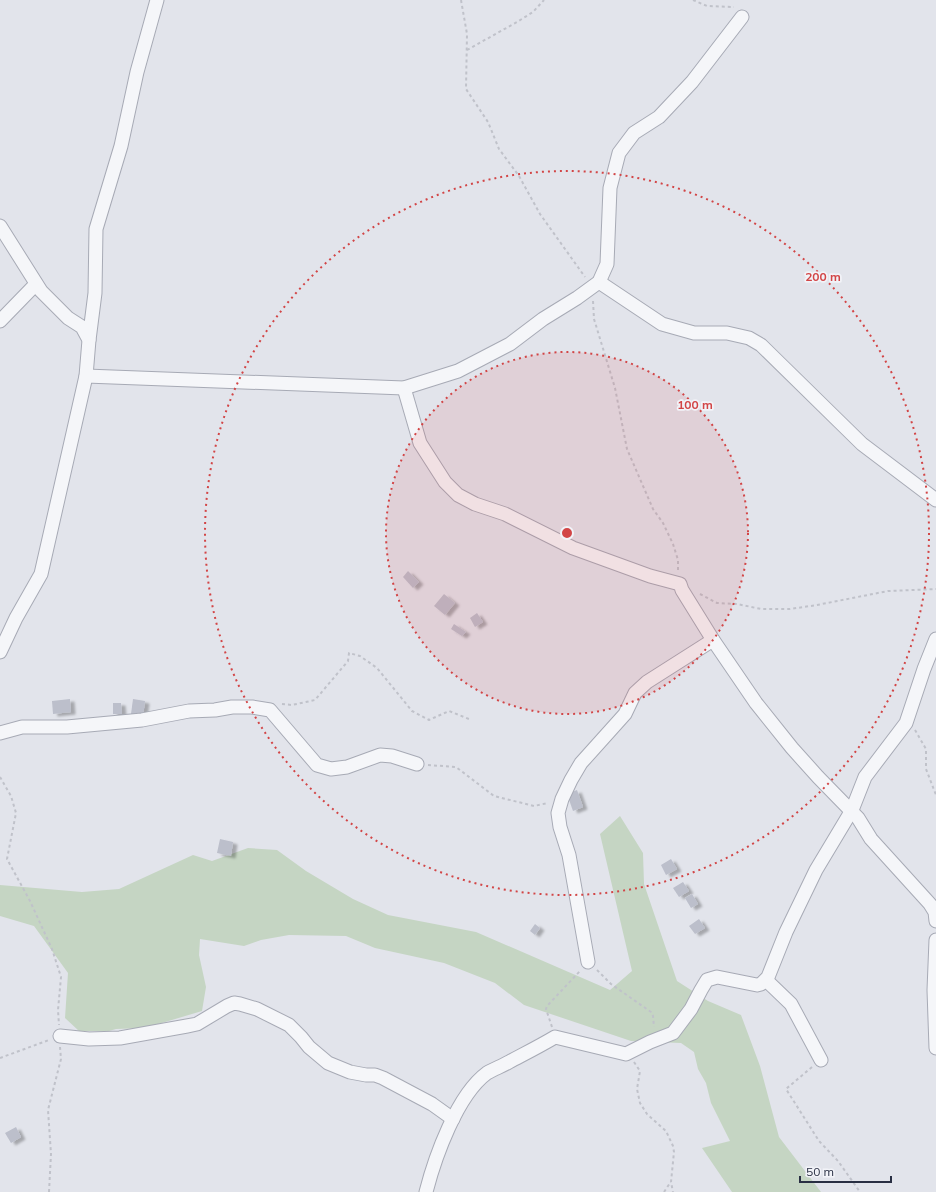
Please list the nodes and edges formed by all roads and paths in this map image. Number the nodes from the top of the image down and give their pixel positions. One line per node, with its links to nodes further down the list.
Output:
1 (157, 0): 11 (street)
2 (461, 0): 6 (path)
3 (544, 0): 6 (path)
4 (693, 0): 5 (path)
5 (739, 13): 9 (street)
6 (467, 50): 9 (path)
7 (0, 226): 8 (street)
8 (36, 284): 10 (street); 11 (street)
9 (595, 284): 13 (street); 14 (street); 15 (path)
10 (0, 321)
11 (89, 340): 12 (street)
12 (86, 376): 13 (street); 19 (street)
13 (404, 388): 15 (street)
14 (936, 500)
15 (680, 584): 16 (path); 18 (street)
16 (936, 589)
17 (936, 639): 21 (street)
18 (713, 640): 27 (street); 28 (street)
19 (0, 652)
20 (270, 710): 22 (path); 23 (street); 24 (street)
21 (908, 717): 26 (path); 28 (street)
22 (469, 720)
23 (0, 733)
24 (417, 764): 27 (path)
25 (0, 777): 33 (path)
26 (936, 795)
27 (561, 803): 31 (street)
28 (852, 810): 29 (street); 32 (street)
29 (936, 921)
30 (936, 940): 36 (street)
31 (588, 962): 34 (path); 35 (path)
32 (766, 980): 35 (street); 39 (street)
33 (60, 1036): 38 (path); 40 (street); 42 (path)
34 (555, 1037): 37 (street); 40 (street)
35 (650, 1042): 37 (street)
36 (936, 1048)
37 (626, 1054): 41 (path)
38 (0, 1058)
39 (821, 1060): 46 (path)
40 (453, 1119): 43 (street)
41 (671, 1182): 44 (path); 45 (path)
42 (49, 1192)
43 (426, 1192)
44 (664, 1192)
45 (673, 1192)
46 (860, 1192)

